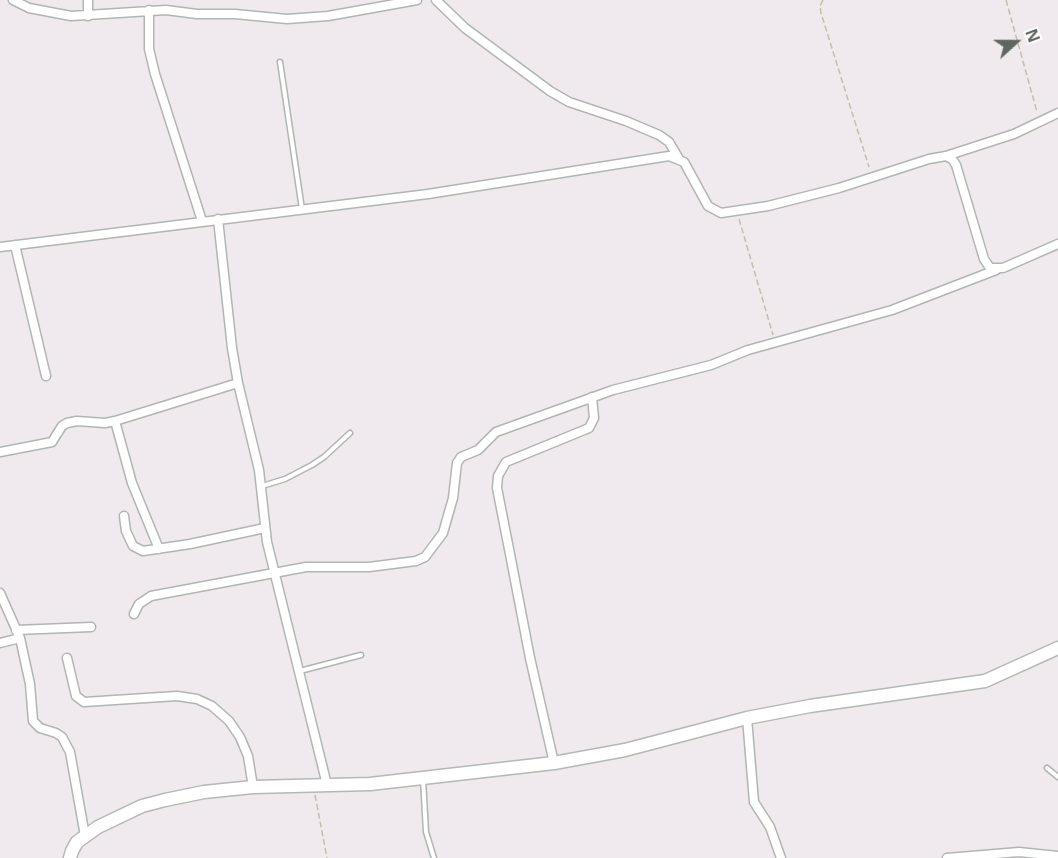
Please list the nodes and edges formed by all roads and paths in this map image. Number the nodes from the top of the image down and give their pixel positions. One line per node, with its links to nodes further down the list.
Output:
1 (13, 0): 8 (street)
2 (88, 0): 8 (street)
3 (417, 0): 7 (street)
4 (437, 0): 13 (street)
5 (823, 0): 14 (path)
6 (1006, 0): 11 (path)
7 (149, 10): 8 (street); 18 (street)
8 (88, 16)
9 (280, 62): 15 (lane)
10 (1058, 113): 11 (street)
11 (1039, 120): 12 (street)
12 (946, 156): 14 (street); 22 (street)
13 (680, 159): 15 (street); 16 (street)
14 (872, 178): 16 (street)
15 (302, 209): 17 (street)
16 (737, 212): 23 (path)
17 (218, 219): 18 (street); 25 (street)
18 (202, 221): 20 (street)
19 (1058, 244): 22 (street)
20 (15, 245): 21 (street); 24 (street)
21 (0, 247)
22 (996, 270): 23 (street)
23 (775, 343): 26 (street)
24 (46, 376)
25 (238, 383): 27 (street); 30 (street)
26 (592, 397): 34 (street); 45 (street)
27 (115, 421): 29 (street); 33 (street)
28 (350, 433): 30 (lane)
29 (0, 452)
30 (262, 486): 32 (street)
31 (124, 516): 33 (street)
32 (265, 528): 33 (street); 34 (street)
33 (159, 549)
34 (274, 573): 36 (street); 43 (street)
35 (0, 593): 38 (street)
36 (134, 614)
37 (91, 627): 38 (street)
38 (18, 634): 39 (street); 52 (street)
39 (0, 643)
40 (1058, 648): 44 (street)
41 (361, 655): 43 (lane)
42 (67, 658): 51 (street)
43 (300, 671): 50 (street)
44 (747, 717): 45 (street); 57 (street)
45 (554, 763): 48 (street)
46 (1047, 768): 47 (lane)
47 (1058, 777)
48 (423, 779): 50 (street); 56 (lane)
49 (313, 785): 50 (street); 51 (street); 55 (path)
50 (327, 785)
51 (252, 787): 52 (street)
52 (85, 836): 54 (street)
53 (1058, 856): 58 (street)
54 (70, 858)
55 (327, 858)
56 (434, 858)
57 (781, 858)
58 (947, 858)

